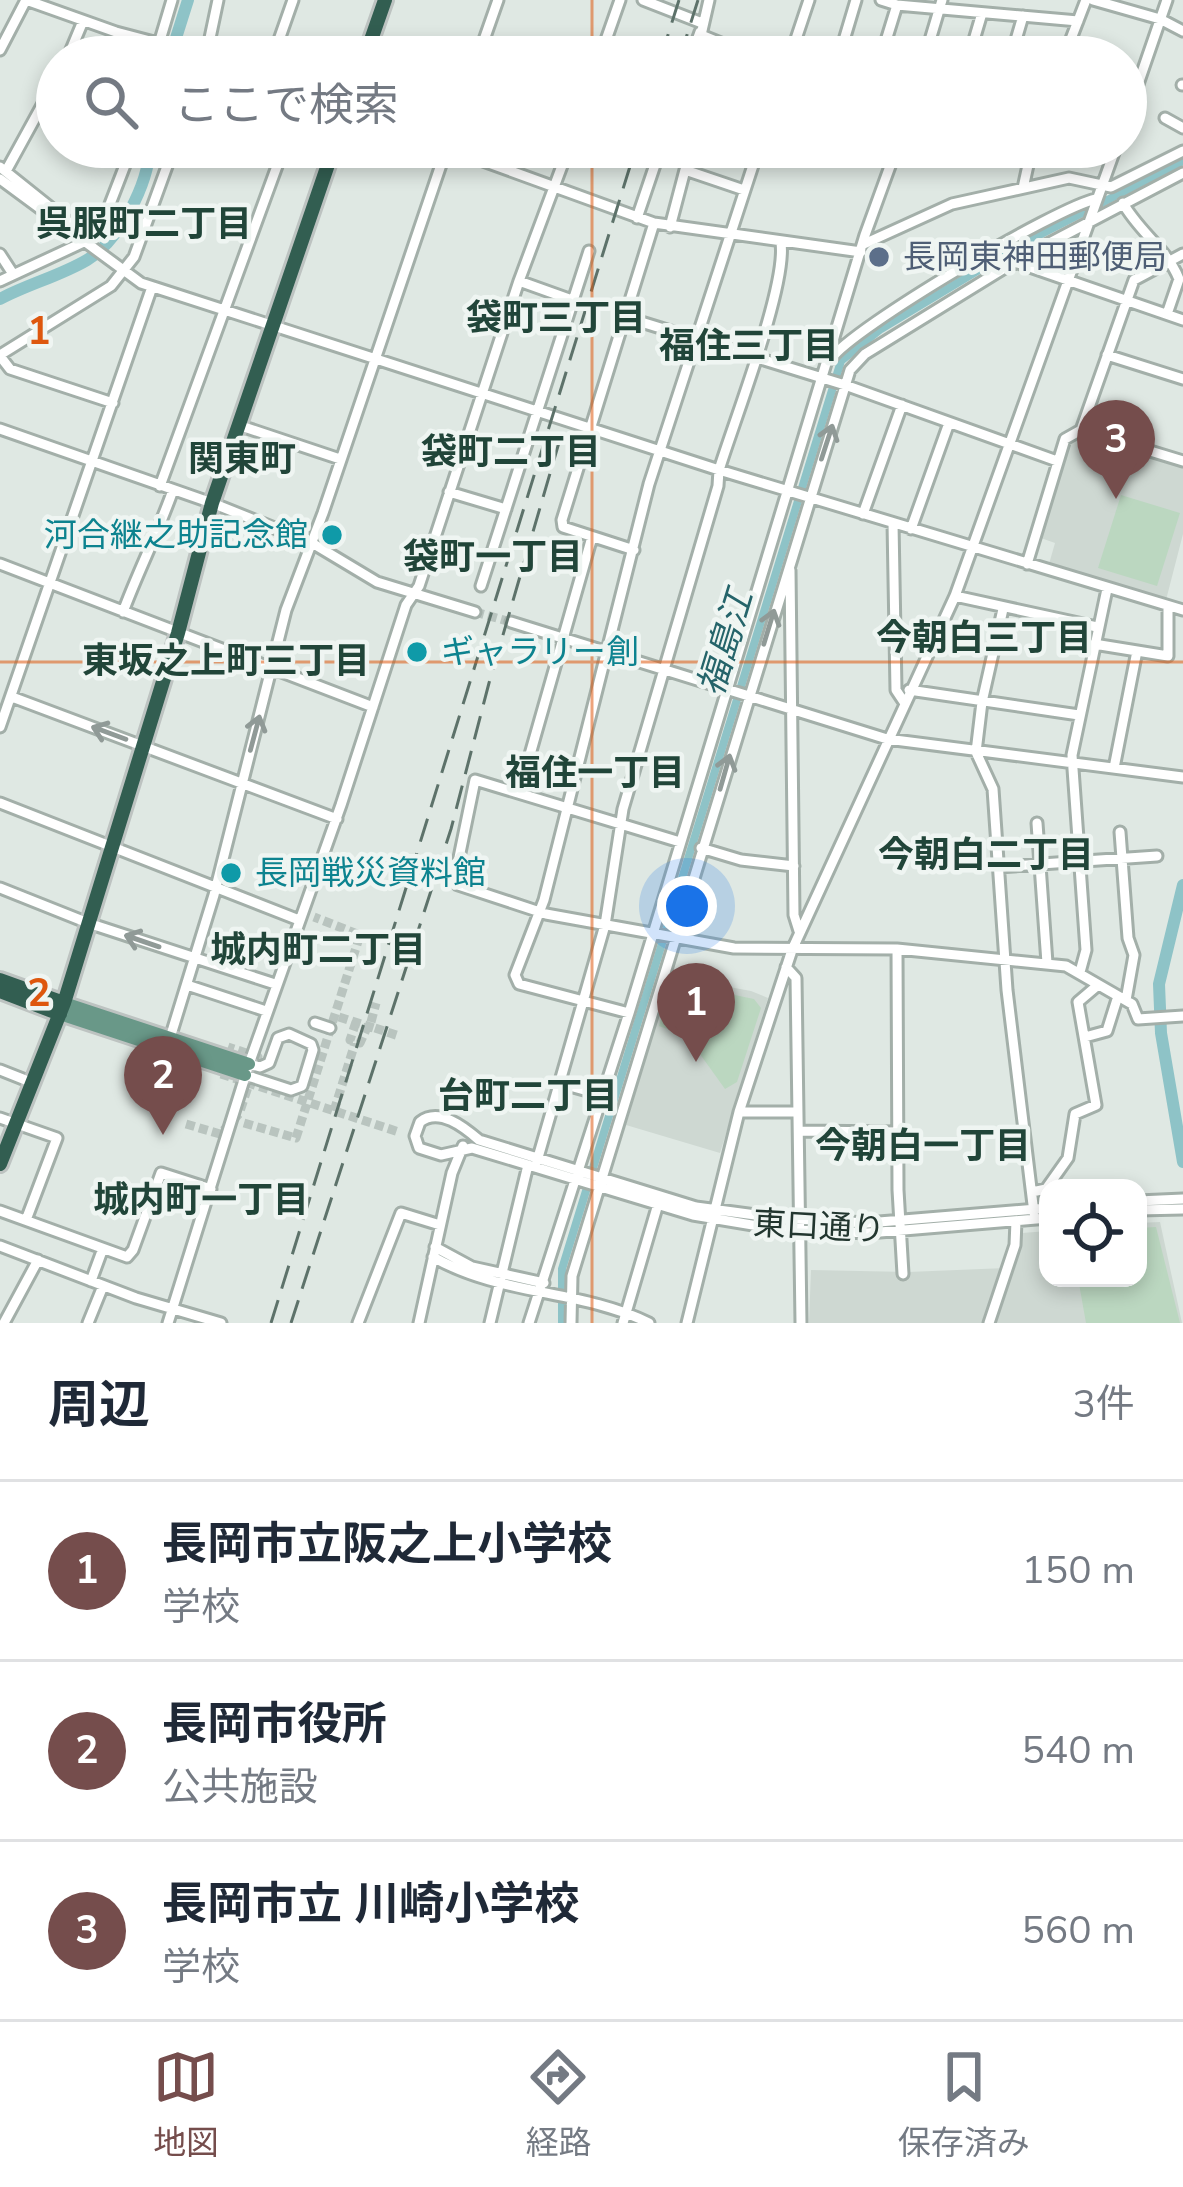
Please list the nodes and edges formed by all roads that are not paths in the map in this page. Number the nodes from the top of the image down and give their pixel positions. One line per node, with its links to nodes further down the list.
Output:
1 (26, 0): 20 (street); 41 (street)
2 (172, 0): 26 (street)
3 (218, 0): 27 (street)
4 (293, 0): 28 (street)
5 (385, 0): 29 (highway)
6 (498, 0): 30 (street)
7 (620, 0): 31 (street)
8 (643, 0): 22 (street)
9 (709, 0): 22 (street)
10 (809, 0): 34 (street)
11 (856, 0): 35 (street)
12 (881, 0): 16 (street)
13 (1090, 0): 19 (street); 21 (street)
14 (1167, 0): 19 (street)
15 (940, 4): 16 (street); 17 (street); 37 (street)
16 (897, 5): 36 (street)
17 (982, 14): 18 (street); 38 (street)
18 (1022, 16): 21 (street); 39 (street)
19 (1160, 19): 23 (street); 42 (street)
20 (83, 21): 24 (street); 25 (street)
21 (1078, 21): 40 (street)
22 (701, 27): 32 (street); 33 (street)
23 (1183, 32)
24 (77, 36)
25 (137, 36)
26 (164, 36)
27 (212, 36)
28 (280, 36)
29 (372, 36)
30 (485, 36)
31 (607, 36)
32 (698, 36)
33 (705, 36)
34 (797, 36)
35 (845, 36)
36 (887, 36)
37 (931, 36)
38 (975, 36)
39 (1017, 36)
40 (1072, 36)
41 (0, 50)
42 (1147, 57)
43 (36, 114): 59 (street)
44 (1166, 118): 45 (street)
45 (1183, 128)
46 (1183, 151): 61 (street)
47 (124, 168): 72 (street)
48 (166, 168): 81 (street)
49 (276, 168): 88 (street)
50 (327, 168): 92 (highway)
51 (440, 168): 97 (street)
52 (504, 168): 62 (street)
53 (560, 168): 62 (street)
54 (654, 168): 67 (street)
55 (751, 168): 64 (street)
56 (890, 168): 74 (street)
57 (1027, 168): 63 (street)
58 (1109, 168): 61 (street)
59 (2, 172): 72 (street)
60 (1183, 173): 66 (street)
61 (1103, 184): 63 (street); 65 (street)
62 (552, 186): 67 (street); 84 (street)
63 (1023, 188): 74 (street)
64 (744, 190): 70 (street); 71 (street)
65 (1094, 202): 68 (street); 98 (street)
66 (1123, 203): 68 (street); 78 (street)
67 (638, 218): 69 (street)
68 (1086, 223): 79 (street); 82 (street)
69 (654, 224): 70 (street); 90 (street)
70 (670, 227): 71 (street)
71 (730, 236): 73 (street); 93 (street)
72 (88, 243): 80 (street); 81 (street)
73 (781, 243): 74 (street); 96 (street)
74 (863, 248): 98 (street)
75 (589, 251): 86 (street)
76 (0, 254): 80 (street)
77 (1183, 254): 78 (street)
78 (1171, 259): 87 (street); 89 (street)
79 (1016, 262): 82 (street); 100 (street)
80 (13, 274): 83 (street)
81 (124, 274): 85 (street); 94 (street)
82 (1066, 280): 87 (street); 110 (street)
83 (0, 281)
84 (519, 281): 86 (street); 101 (street)
85 (152, 287): 88 (street); 102 (street)
86 (572, 300): 104 (street)
87 (1127, 300): 89 (street); 95 (street)
88 (223, 310): 92 (street); 117 (street)
89 (1167, 314): 91 (street)
90 (626, 317): 93 (street); 108 (street)
91 (1183, 320)
92 (273, 327): 97 (street); 106 (highway)
93 (697, 339): 96 (street); 111 (street)
94 (0, 355): 102 (street)
95 (1107, 355): 99 (street); 109 (street)
96 (754, 356): 98 (street); 116 (street)
97 (375, 362): 101 (street); 112 (street)
98 (825, 376): 100 (street); 120 (street)
99 (1183, 379)
100 (843, 385): 103 (street); 121 (street, one-way to 100)
101 (481, 395): 104 (street); 119 (street)
102 (113, 403): 113 (street)
103 (902, 405): 105 (street); 124 (street)
104 (535, 412): 108 (street); 123 (street)
105 (949, 423): 110 (street); 126 (street)
106 (241, 427): 112 (street); 122 (highway)
107 (0, 429): 113 (street)
108 (592, 430): 111 (street); 127 (street)
109 (1081, 430): 114 (street); 115 (street)
110 (1008, 445): 115 (street); 129 (street)
111 (661, 452): 116 (street); 130 (street)
112 (340, 459): 128 (street)
113 (94, 460): 117 (street); 134 (street)
114 (1183, 460)
115 (1057, 461): 133 (street)
116 (719, 470): 120 (street); 151 (street)
117 (160, 485): 118 (street)
118 (173, 490): 122 (street); 142 (street)
119 (449, 492): 123 (street); 137 (street)
120 (789, 492): 121 (street); 152 (street)
121 (807, 497): 124 (street); 131 (street)
122 (212, 503): 128 (street); 145 (highway)
123 (506, 509): 135 (street)
124 (863, 514): 125 (street)
125 (892, 523): 126 (street); 156 (street)
126 (911, 529): 129 (street)
127 (592, 537): 130 (street); 146 (street)
128 (312, 543): 137 (street); 150 (street)
129 (971, 548): 133 (street); 138 (street)
130 (634, 550): 149 (street)
131 (790, 559): 154 (street, one-way to 131); 160 (street)
132 (0, 564): 134 (street)
133 (1027, 564): 136 (street)
134 (52, 584): 142 (street); 155 (street)
135 (481, 586)
136 (1107, 589): 140 (street); 144 (street)
137 (414, 594): 141 (street); 159 (street)
138 (955, 596): 139 (street); 153 (street)
139 (1003, 609): 144 (street); 157 (street)
140 (1175, 609): 148 (street)
141 (475, 611)
142 (123, 612): 145 (street)
143 (512, 622): 146 (street)
144 (1097, 627): 147 (street)
145 (178, 633): 150 (street); 164 (highway)
146 (564, 638): 149 (street); 170 (street)
147 (1094, 644): 148 (street); 161 (street)
148 (1137, 651): 167 (street)
149 (609, 652): 151 (street); 172 (street)
150 (272, 669): 159 (street); 169 (street, one-way to 150)
151 (664, 670): 152 (street); 175 (street)
152 (728, 690): 154 (street); 177 (street)
153 (909, 690): 156 (street); 157 (street)
154 (746, 695): 160 (street); 179 (street, one-way to 154)
155 (12, 697): 158 (street); 164 (street, one-way to 155)
156 (904, 702): 163 (street)
157 (982, 702): 161 (street); 165 (street)
158 (3, 707): 162 (street)
159 (373, 707): 173 (street)
160 (791, 708): 163 (street); 184 (street)
161 (1079, 715): 166 (street)
162 (0, 727)
163 (887, 739): 165 (street); 192 (street)
164 (143, 746): 169 (street); 178 (highway)
165 (976, 752): 166 (street); 185 (street)
166 (1073, 764): 167 (street); 182 (street)
167 (1114, 768): 168 (street)
168 (1178, 777)
169 (242, 784): 173 (street); 186 (street)
170 (519, 793): 172 (street); 188 (street)
171 (0, 803): 178 (street)
172 (567, 809): 175 (street); 188 (street)
173 (337, 819): 189 (street)
174 (1037, 823): 183 (street)
175 (621, 825): 177 (street); 191 (street)
176 (1120, 832): 181 (street)
177 (680, 842): 193 (street)
178 (112, 847): 186 (street); 190 (highway)
179 (701, 848): 184 (street); 193 (street)
180 (1157, 856): 181 (street)
181 (1123, 858): 182 (street); 206 (street)
182 (1081, 861): 183 (street); 200 (street)
183 (1039, 864): 185 (street); 198 (street)
184 (794, 866): 192 (street)
185 (1000, 867): 196 (street)
186 (215, 887): 189 (street); 197 (street)
187 (0, 888): 190 (street)
188 (539, 910): 191 (street); 207 (street)
189 (299, 920): 202 (street)
190 (88, 922): 197 (street, one-way to 190); 208 (highway)
191 (605, 925): 193 (street); 207 (street)
192 (799, 932): 195 (street)
193 (663, 935): 195 (street); 210 (street); 231 (street)
194 (897, 949): 195 (street); 196 (street); 224 (street)
195 (792, 950): 199 (street)
196 (1004, 958): 198 (street); 234 (street)
197 (195, 959): 202 (street); 203 (street)
198 (1046, 963): 200 (street)
199 (786, 967): 219 (street); 220 (street)
200 (1080, 972): 204 (street)
201 (0, 980): 208 (highway)
202 (275, 984): 209 (street)
203 (188, 985): 209 (street); 213 (street)
204 (1099, 985): 206 (street); 212 (street)
205 (0, 991): 208 (highway)
206 (1122, 998): 211 (street); 212 (street)
207 (583, 1001): 210 (street); 217 (street)
208 (62, 1008): 213 (main road); 214 (main road); 216 (highway)
209 (266, 1011): 214 (street)
210 (629, 1013): 218 (street)
211 (1182, 1016)
212 (1084, 1037): 234 (street)
213 (170, 1038): 214 (main road)
214 (247, 1069): 214 (street); 233 (street)
215 (0, 1070): 216 (street)
216 (33, 1083): 222 (highway)
217 (559, 1083): 218 (street); 228 (street)
218 (602, 1095): 230 (street)
219 (740, 1112): 220 (street); 243 (street)
220 (798, 1112): 223 (street)
221 (0, 1118): 222 (street)
222 (17, 1124): 229 (highway); 246 (street)
223 (800, 1131): 224 (street); 249 (street)
224 (898, 1132): 250 (street)
225 (479, 1140): 226 (street); 227 (street); 228 (street)
226 (461, 1148): 227 (street); 228 (street); 232 (street)
227 (441, 1155): 232 (street)
228 (534, 1163): 230 (street); 257 (street)
229 (0, 1164)
230 (580, 1175): 231 (street); 259 (street)
231 (599, 1181): 237 (street, 東口通り); 243 (street, 東口通り); 260 (street)
232 (449, 1187): 248 (street)
233 (211, 1189): 252 (street); 261 (street)
234 (1032, 1192): 244 (street)
235 (1183, 1199): 238 (street)
236 (1147, 1202): 238 (street)
237 (658, 1204): 243 (street, 東口通り); 262 (street)
238 (1168, 1204): 239 (street); 240 (street)
239 (1147, 1208)
240 (1183, 1209)
241 (0, 1211): 246 (street)
242 (1039, 1212): 244 (street, 東口通り)
243 (712, 1214): 249 (street, 東口通り); 273 (street)
244 (1034, 1214): 245 (street, 東口通り); 247 (street, 東口通り); 250 (street, 東口通り)
245 (1039, 1215)
246 (26, 1220): 252 (street)
247 (1016, 1221): 250 (street, 東口通り); 275 (street)
248 (440, 1225): 253 (street); 267 (street)
249 (802, 1226): 250 (street, 東口通り); 274 (street)
250 (899, 1227): 255 (street)
251 (0, 1246): 254 (street)
252 (102, 1251): 256 (street)
253 (434, 1252): 257 (street); 268 (street)
254 (38, 1260): 256 (street); 263 (street)
255 (903, 1274)
256 (92, 1280): 258 (street)
257 (501, 1280): 259 (street); 269 (street)
258 (103, 1286): 261 (street); 264 (street)
259 (544, 1290): 260 (street); 270 (street)
260 (569, 1298): 262 (street); 271 (street)
261 (173, 1310): 265 (street); 266 (street)
262 (625, 1318): 272 (street)
263 (4, 1323)
264 (88, 1323)
265 (168, 1323)
266 (221, 1323)
267 (358, 1323)
268 (419, 1323)
269 (490, 1323)
270 (529, 1323)
271 (572, 1323)
272 (649, 1323)
273 (687, 1323)
274 (801, 1323)
275 (989, 1323)

